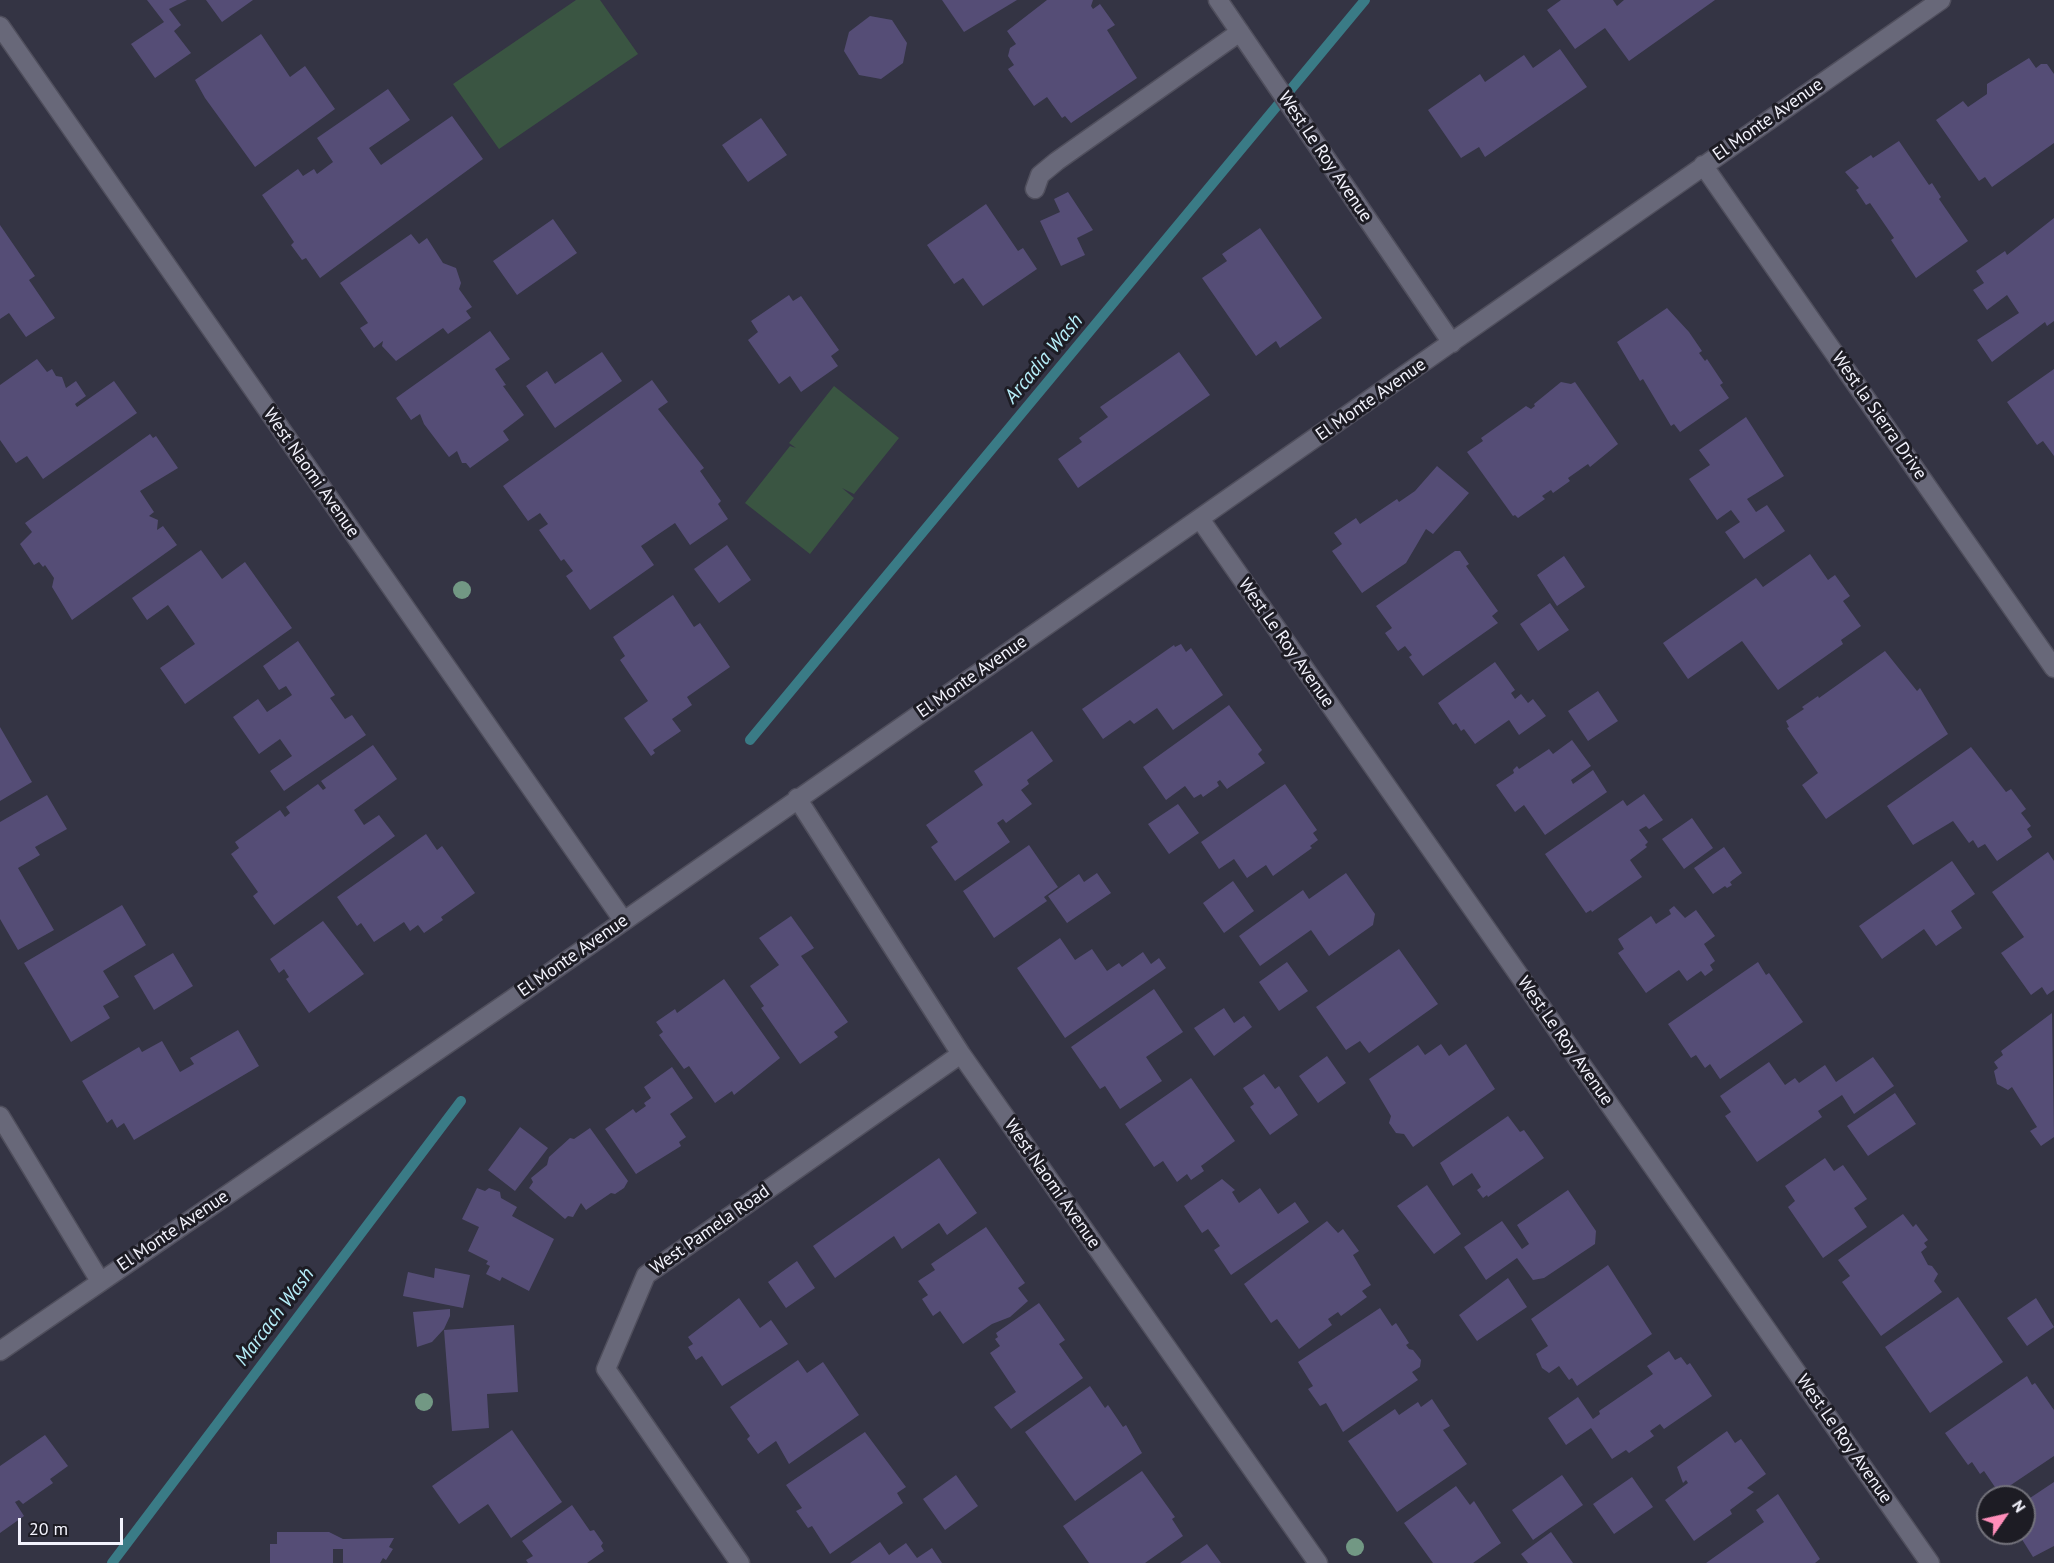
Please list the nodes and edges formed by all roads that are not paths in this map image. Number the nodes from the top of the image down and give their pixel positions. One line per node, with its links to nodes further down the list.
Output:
1 (1218, 0): 4 (street, West Le Roy Avenue)
2 (1941, 0): 5 (street, El Monte Avenue)
3 (0, 26): 11 (street, West Naomi Avenue)
4 (1240, 32): 6 (street); 7 (street, West Le Roy Avenue)
5 (1703, 165): 7 (street, El Monte Avenue); 9 (street, West la Sierra Drive)
6 (1035, 189)
7 (1452, 343): 8 (street, El Monte Avenue)
8 (1200, 519): 10 (street, El Monte Avenue); 18 (street, West Le Roy Avenue)
9 (2054, 668)
10 (797, 798): 11 (street, El Monte Avenue); 12 (street, West Naomi Avenue)
11 (623, 920): 14 (street, El Monte Avenue)
12 (961, 1054): 16 (street, West Pamela Road); 17 (street, West Naomi Avenue)
13 (0, 1116): 14 (street)
14 (100, 1281): 15 (street, El Monte Avenue)
15 (0, 1351)
16 (740, 1563)
17 (1318, 1563)
18 (1930, 1563)

